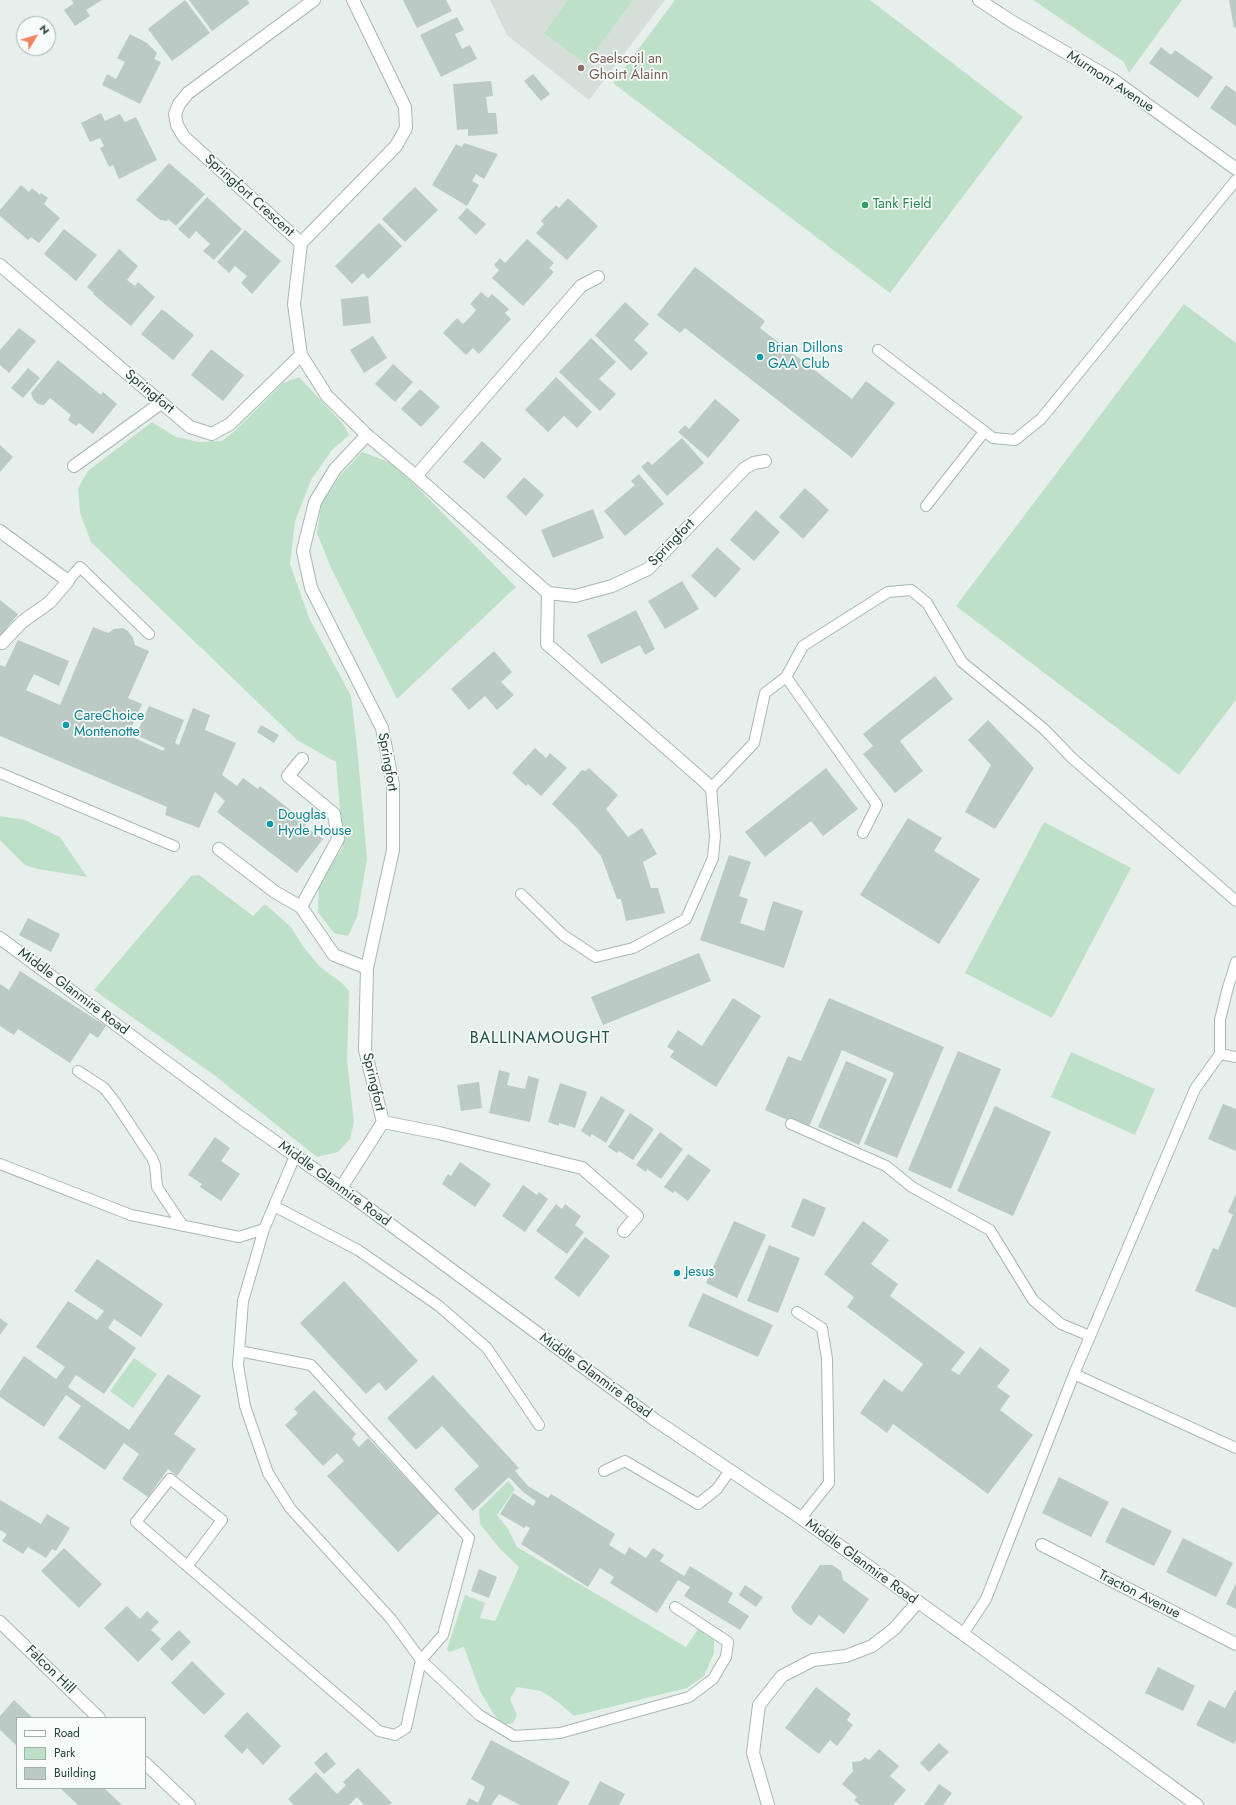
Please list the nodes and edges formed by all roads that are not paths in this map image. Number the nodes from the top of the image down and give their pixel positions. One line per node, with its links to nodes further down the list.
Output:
1 (314, 0): 6 (street, Springfort Crescent)
2 (353, 0): 6 (street, Springfort Crescent)
3 (979, 0): 4 (street, Murmont Avenue)
4 (1236, 169)
5 (1236, 180): 12 (lane)
6 (301, 243): 10 (street)
7 (0, 265): 11 (street, Springfort)
8 (598, 277): 16 (street)
9 (878, 350): 12 (lane)
10 (301, 355): 11 (street, Springfort); 13 (street)
11 (161, 403): 15 (street)
12 (984, 432): 17 (lane)
13 (368, 435): 16 (street); 35 (street, Springfort)
14 (765, 461): 20 (street, Springfort)
15 (74, 466)
16 (416, 476): 20 (street)
17 (926, 506)
18 (0, 531): 19 (street)
19 (68, 581): 21 (lane); 22 (street)
20 (548, 593): 26 (street)
21 (149, 634)
22 (0, 643)
23 (786, 677): 26 (lane); 27 (lane); 31 (lane)
24 (302, 758): 32 (street)
25 (0, 773): 28 (lane)
26 (711, 788): 30 (lane)
27 (863, 833)
28 (174, 846)
29 (219, 849): 32 (street)
30 (521, 894)
31 (1236, 901)
32 (301, 906): 35 (street)
33 (0, 938): 41 (street, Middle Glanmire Road)
34 (1236, 962): 36 (lane)
35 (367, 968): 39 (street, Springfort)
36 (1220, 1054): 37 (lane); 49 (lane)
37 (1236, 1057)
38 (78, 1070): 45 (lane)
39 (383, 1122): 43 (street, Springfort); 47 (street, Springfort)
40 (791, 1124): 49 (lane)
41 (295, 1156): 43 (street, Middle Glanmire Road); 44 (lane)
42 (0, 1164): 45 (lane)
43 (341, 1188): 54 (street, Middle Glanmire Road)
44 (274, 1206): 46 (lane); 52 (lane)
45 (183, 1226): 46 (lane)
46 (264, 1229): 50 (lane)
47 (624, 1231)
48 (797, 1312): 56 (lane)
49 (1090, 1336): 51 (lane)
50 (239, 1351): 64 (lane); 64 (lane)
51 (1074, 1374): 53 (lane); 62 (lane)
52 (539, 1425)
53 (1236, 1448)
54 (730, 1470): 55 (lane); 56 (street, Middle Glanmire Road)
55 (604, 1471)
56 (801, 1518): 59 (street, Middle Glanmire Road)
57 (1042, 1545): 63 (street, Tracton Avenue)
58 (188, 1566): 58 (lane); 64 (lane)
59 (917, 1603): 62 (street, Middle Glanmire Road); 68 (street)
60 (675, 1607): 64 (lane)
61 (0, 1622): 65 (street, Falcon Hill)
62 (963, 1634): 69 (street, Middle Glanmire Road)
63 (1236, 1644)
64 (422, 1660)
65 (98, 1717)
66 (146, 1764): 67 (street)
67 (189, 1805)
68 (768, 1805)
69 (1197, 1805)

